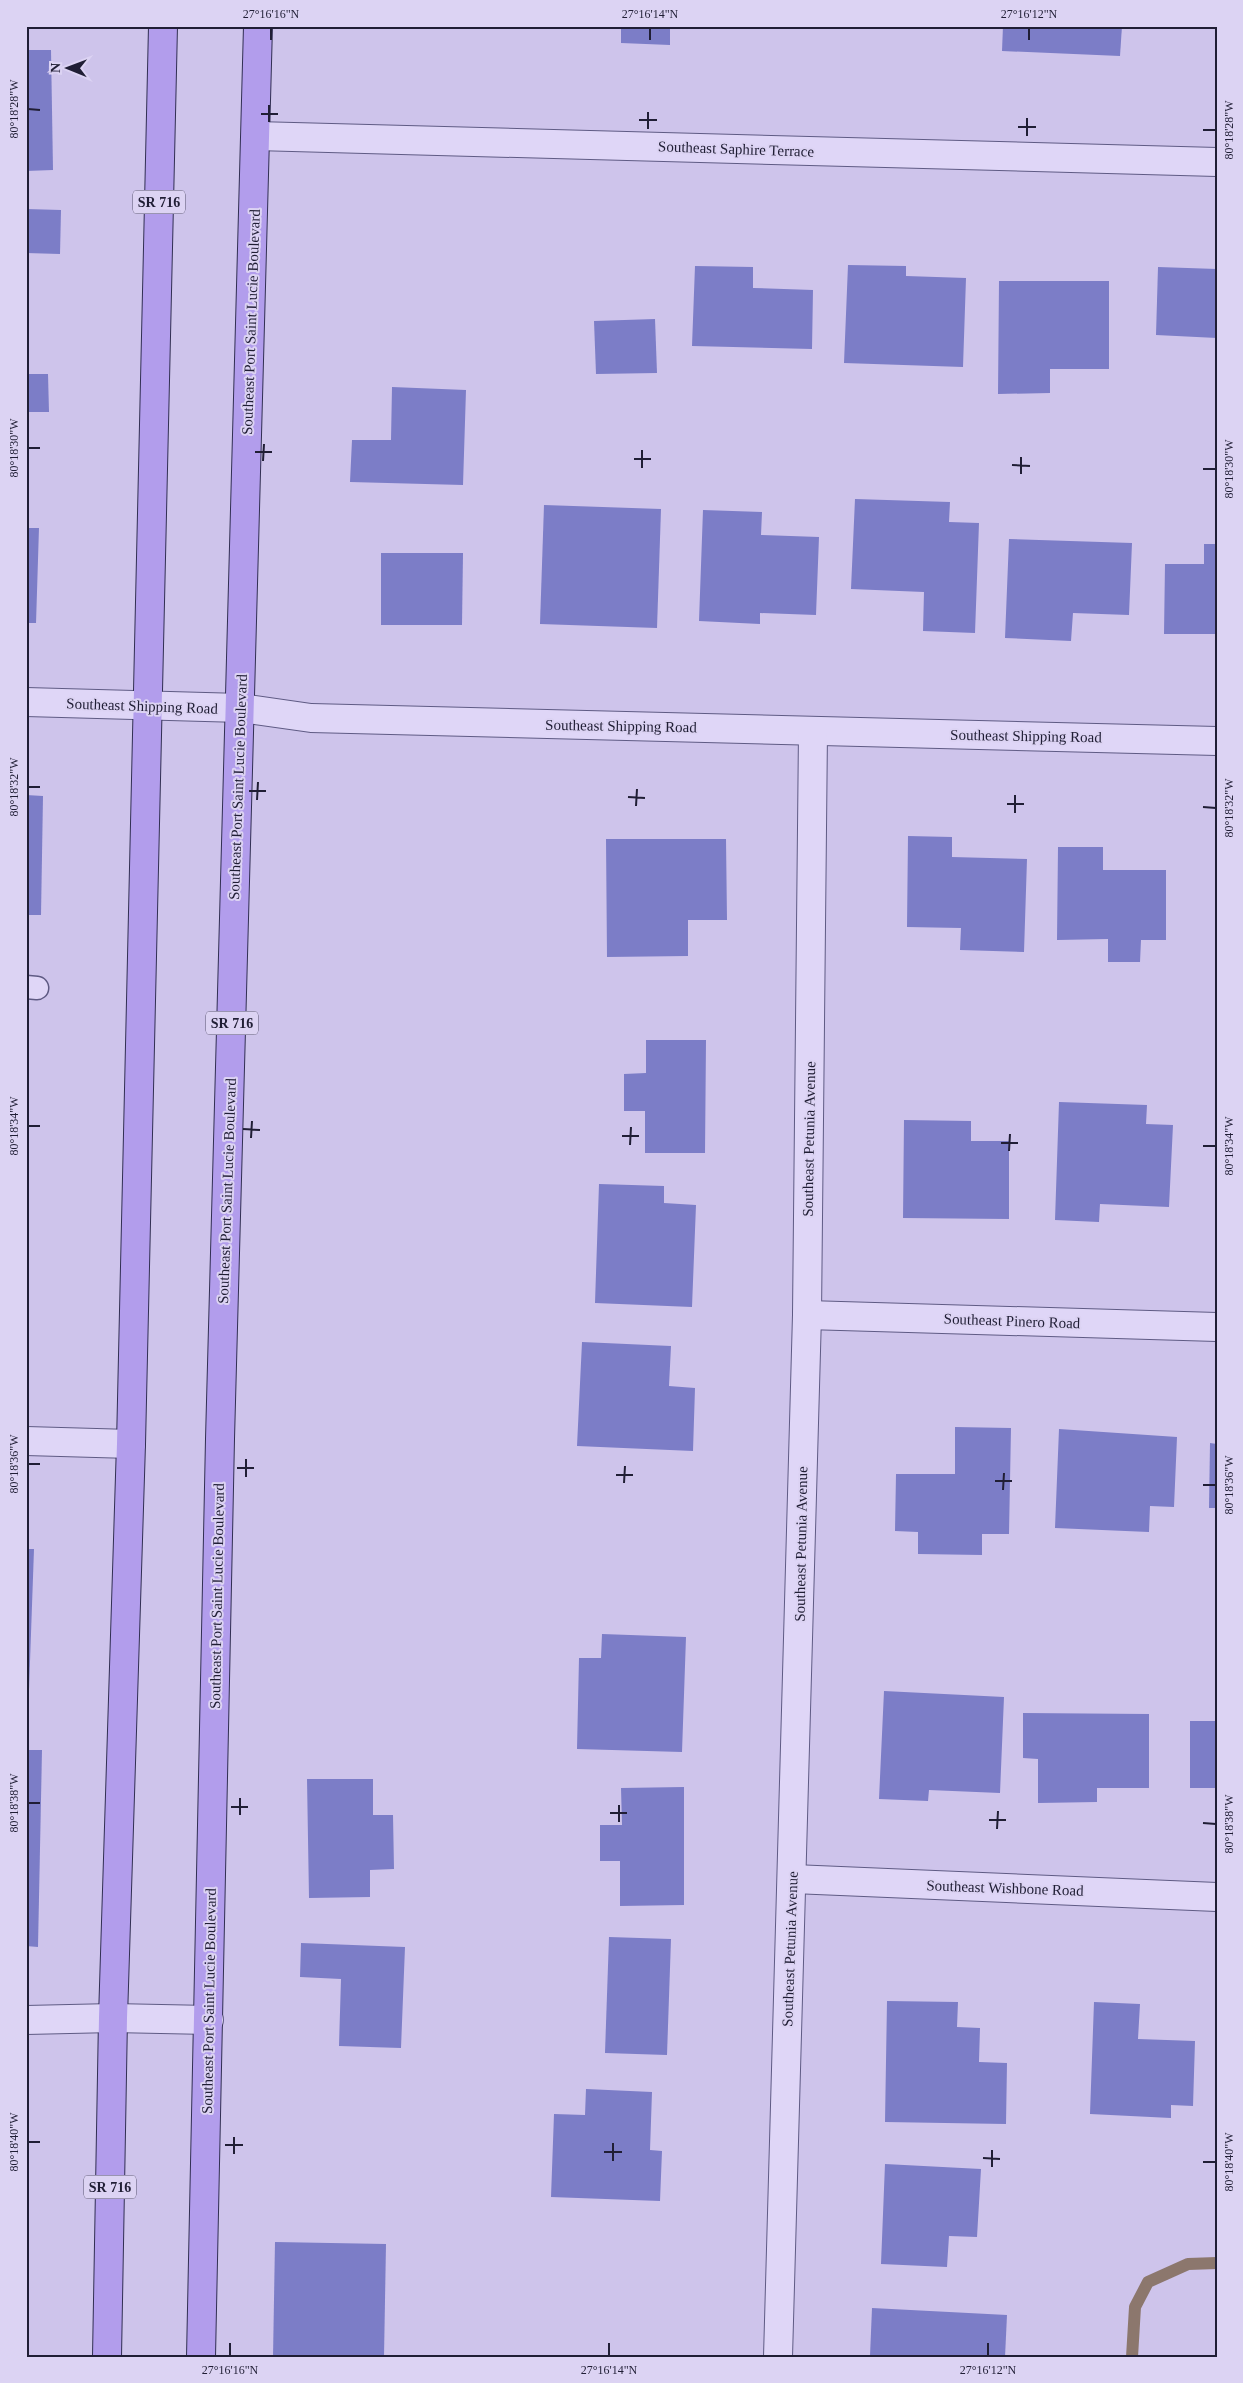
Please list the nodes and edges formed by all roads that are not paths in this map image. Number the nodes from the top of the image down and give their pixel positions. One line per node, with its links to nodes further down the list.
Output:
1 (163, 26): 6 (main road, SR 716)
2 (258, 26): 3 (main road, Southeast Port Saint Lucie Boulevard / SR 716)
3 (256, 136): 4 (street, Southeast Saphire Terrace); 7 (main road, Southeast Port Saint Lucie Boulevard / SR 716)
4 (1217, 162)
5 (26, 702): 6 (street, Southeast Shipping Road)
6 (148, 706): 7 (street, Southeast Shipping Road); 13 (main road, SR 716)
7 (241, 708): 8 (street, Southeast Shipping Road); 18 (main road, Southeast Port Saint Lucie Boulevard / SR 716)
8 (813, 730): 9 (street, Southeast Shipping Road); 10 (street, Southeast Petunia Avenue)
9 (1217, 741)
10 (807, 1315): 11 (street, Southeast Pinero Road); 14 (street, Southeast Petunia Avenue)
11 (1217, 1326)
12 (26, 1441): 13 (street)
13 (131, 1444): 16 (main road, SR 716)
14 (792, 1879): 15 (street, Southeast Wishbone Road); 21 (street, Southeast Petunia Avenue)
15 (1217, 1896)
16 (113, 2018): 17 (street); 18 (street); 19 (main road, SR 716)
17 (26, 2020)
18 (209, 2020): 20 (main road, Southeast Port Saint Lucie Boulevard / SR 716)
19 (107, 2357)
20 (201, 2357)
21 (778, 2357)

